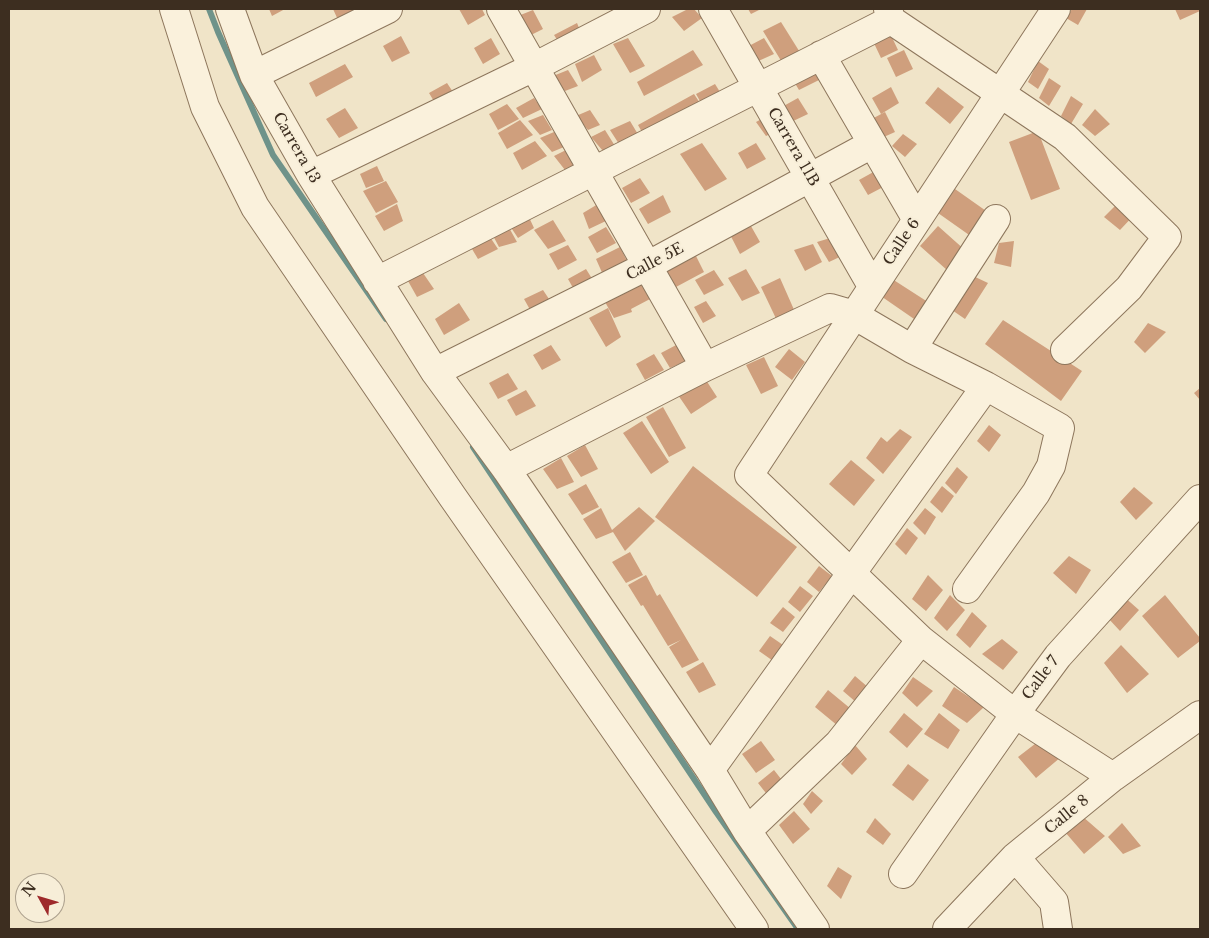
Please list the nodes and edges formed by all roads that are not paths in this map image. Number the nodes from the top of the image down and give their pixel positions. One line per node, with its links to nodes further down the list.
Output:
1 (174, 9): 41 (street)
2 (230, 9): 11 (street, Carrera 13)
3 (388, 9): 11 (street)
4 (500, 9): 10 (street)
5 (646, 9): 10 (street)
6 (712, 9): 12 (street, Carrera 11B)
7 (1056, 9): 13 (street, Calle 6)
8 (889, 14): 9 (street); 13 (street)
9 (821, 55): 12 (street); 14 (street)
10 (534, 67): 15 (street); 16 (street)
11 (254, 75): 16 (street, Carrera 13)
12 (758, 88): 15 (street); 17 (street, Carrera 11B)
13 (1000, 94): 19 (street, Calle 6); 25 (street)
14 (872, 144): 17 (street, Calle 5E); 19 (street)
15 (593, 171): 20 (street); 21 (street)
16 (311, 175): 21 (street, Carrera 13)
17 (810, 178): 20 (street, Calle 5E); 22 (street, Carrera 11B)
18 (996, 219): 24 (street)
19 (916, 220): 22 (street, Calle 6)
20 (647, 266): 26 (street); 27 (street, Calle 5E)
21 (377, 281): 27 (street, Carrera 13)
22 (872, 286): 23 (street, Calle 6)
23 (854, 315): 24 (street); 26 (street); 31 (street, Calle 6)
24 (912, 349): 28 (street)
25 (1064, 350)
26 (705, 367): 29 (street)
27 (435, 372): 29 (street, Carrera 13)
28 (986, 386): 31 (street); 32 (street)
29 (506, 469): 36 (street, Carrera 13)
30 (1200, 499): 34 (street, Calle 7)
31 (851, 574): 33 (street); 36 (street)
32 (967, 589)
33 (921, 640): 34 (street); 38 (street)
34 (1015, 714): 37 (street); 40 (street, Calle 7)
35 (1198, 721): 37 (street, Calle 8)
36 (710, 770): 38 (street, Carrera 13)
37 (1113, 777): 39 (street, Calle 8)
38 (747, 830): 42 (street, Carrera 13)
39 (1015, 857): 43 (street, Calle 8); 44 (street)
40 (903, 874)
41 (754, 929)
42 (815, 929)
43 (947, 929)
44 (1058, 929)

